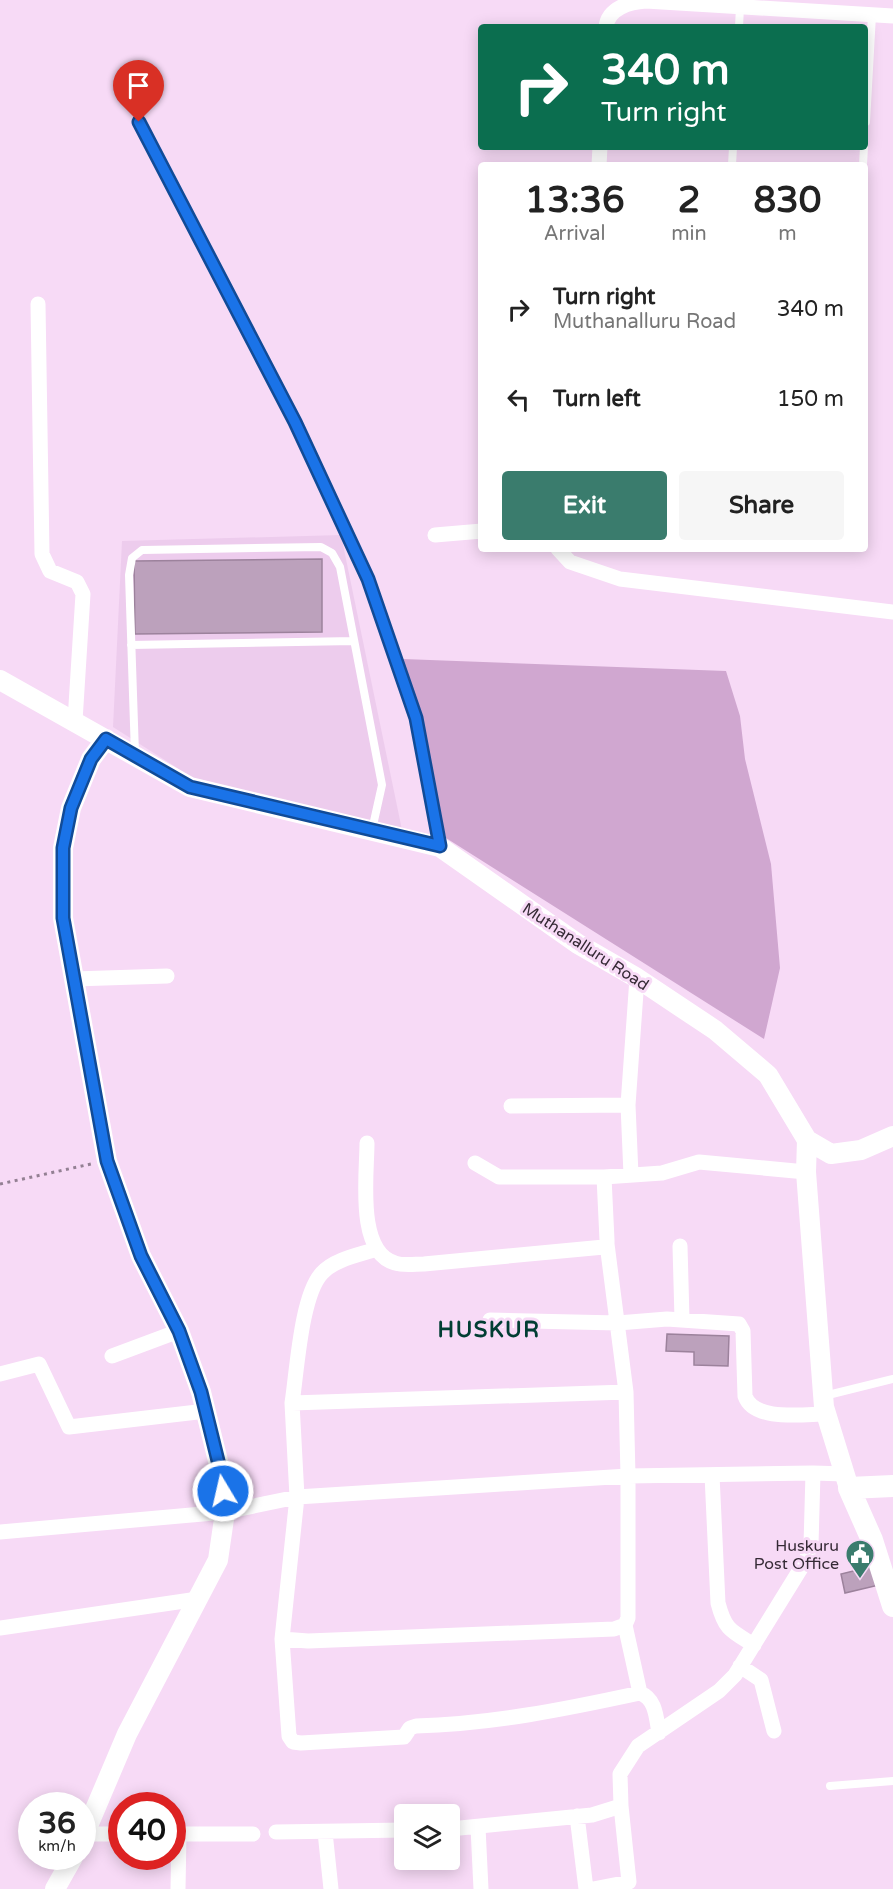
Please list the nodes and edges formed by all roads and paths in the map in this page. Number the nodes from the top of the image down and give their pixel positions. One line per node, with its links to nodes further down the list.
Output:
1 (740, 7): 2 (street); 4 (street); 5 (lane)
2 (872, 15): 3 (street); 6 (lane)
3 (893, 16)
4 (607, 24)
5 (739, 24)
6 (868, 86)
7 (139, 122): 20 (lane)
8 (38, 304): 16 (street)
9 (478, 531): 10 (street)
10 (435, 534)
11 (561, 552): 12 (street)
12 (893, 612)
13 (354, 641): 14 (lane); 14 (lane); 19 (lane)
14 (131, 645): 18 (lane)
15 (0, 680): 16 (street, Muthanalluru Road)
16 (75, 721): 17 (street, Muthanalluru Road)
17 (106, 739): 18 (street, Muthanalluru Road); 23 (street)
18 (135, 756): 19 (street, Muthanalluru Road)
19 (372, 830): 20 (street, Muthanalluru Road)
20 (440, 846): 22 (street, Muthanalluru Road)
21 (167, 976): 23 (street)
22 (637, 978): 24 (street); 27 (street, Muthanalluru Road)
23 (74, 979): 29 (street)
24 (628, 1105): 25 (street); 32 (street)
25 (511, 1106)
26 (893, 1136): 27 (street)
27 (807, 1140): 31 (street)
28 (367, 1143): 37 (street)
29 (107, 1161): 34 (path); 41 (street)
30 (475, 1163): 33 (street)
31 (806, 1172): 32 (street); 47 (street)
32 (631, 1175): 33 (street)
33 (604, 1177): 35 (street)
34 (0, 1184)
35 (607, 1244): 37 (street); 40 (street)
36 (680, 1246): 38 (street)
37 (377, 1249): 46 (street)
38 (682, 1319): 40 (street); 47 (street)
39 (490, 1320): 40 (street)
40 (618, 1323): 45 (street)
41 (179, 1331): 42 (street); 48 (street)
42 (112, 1356)
43 (0, 1374): 48 (street)
44 (893, 1379): 47 (lane)
45 (626, 1392): 46 (street); 51 (street)
46 (292, 1403): 54 (street)
47 (825, 1405): 52 (street)
48 (206, 1411): 55 (street)
49 (813, 1473): 50 (street); 52 (street); 62 (street)
50 (712, 1475): 51 (street); 62 (street)
51 (628, 1476): 54 (street); 59 (street)
52 (847, 1481): 53 (main road); 58 (main road)
53 (893, 1486)
54 (297, 1497): 55 (street); 61 (street)
55 (225, 1512): 56 (street); 57 (street)
56 (0, 1532)
57 (198, 1599): 60 (street); 70 (street)
58 (893, 1606)
59 (625, 1625): 61 (street); 64 (street)
60 (0, 1628)
61 (282, 1639): 64 (street)
62 (754, 1645): 63 (street)
63 (740, 1666): 65 (street); 66 (street)
64 (640, 1693): 66 (street)
65 (774, 1731)
66 (658, 1733): 69 (street)
67 (893, 1781): 68 (lane)
68 (830, 1786)
69 (621, 1806): 71 (street); 81 (street)
70 (96, 1809)
71 (577, 1816): 72 (street); 86 (street)
72 (478, 1827): 73 (street); 85 (street)
73 (460, 1828)
74 (394, 1830): 76 (street)
75 (276, 1832): 76 (street)
76 (325, 1832): 84 (street)
77 (186, 1834): 78 (street)
78 (253, 1834)
79 (66, 1870): 82 (street)
80 (177, 1870): 83 (street)
81 (629, 1886): 87 (street)
82 (55, 1889)
83 (178, 1889)
84 (332, 1889)
85 (481, 1889)
86 (586, 1889)
87 (593, 1889)

